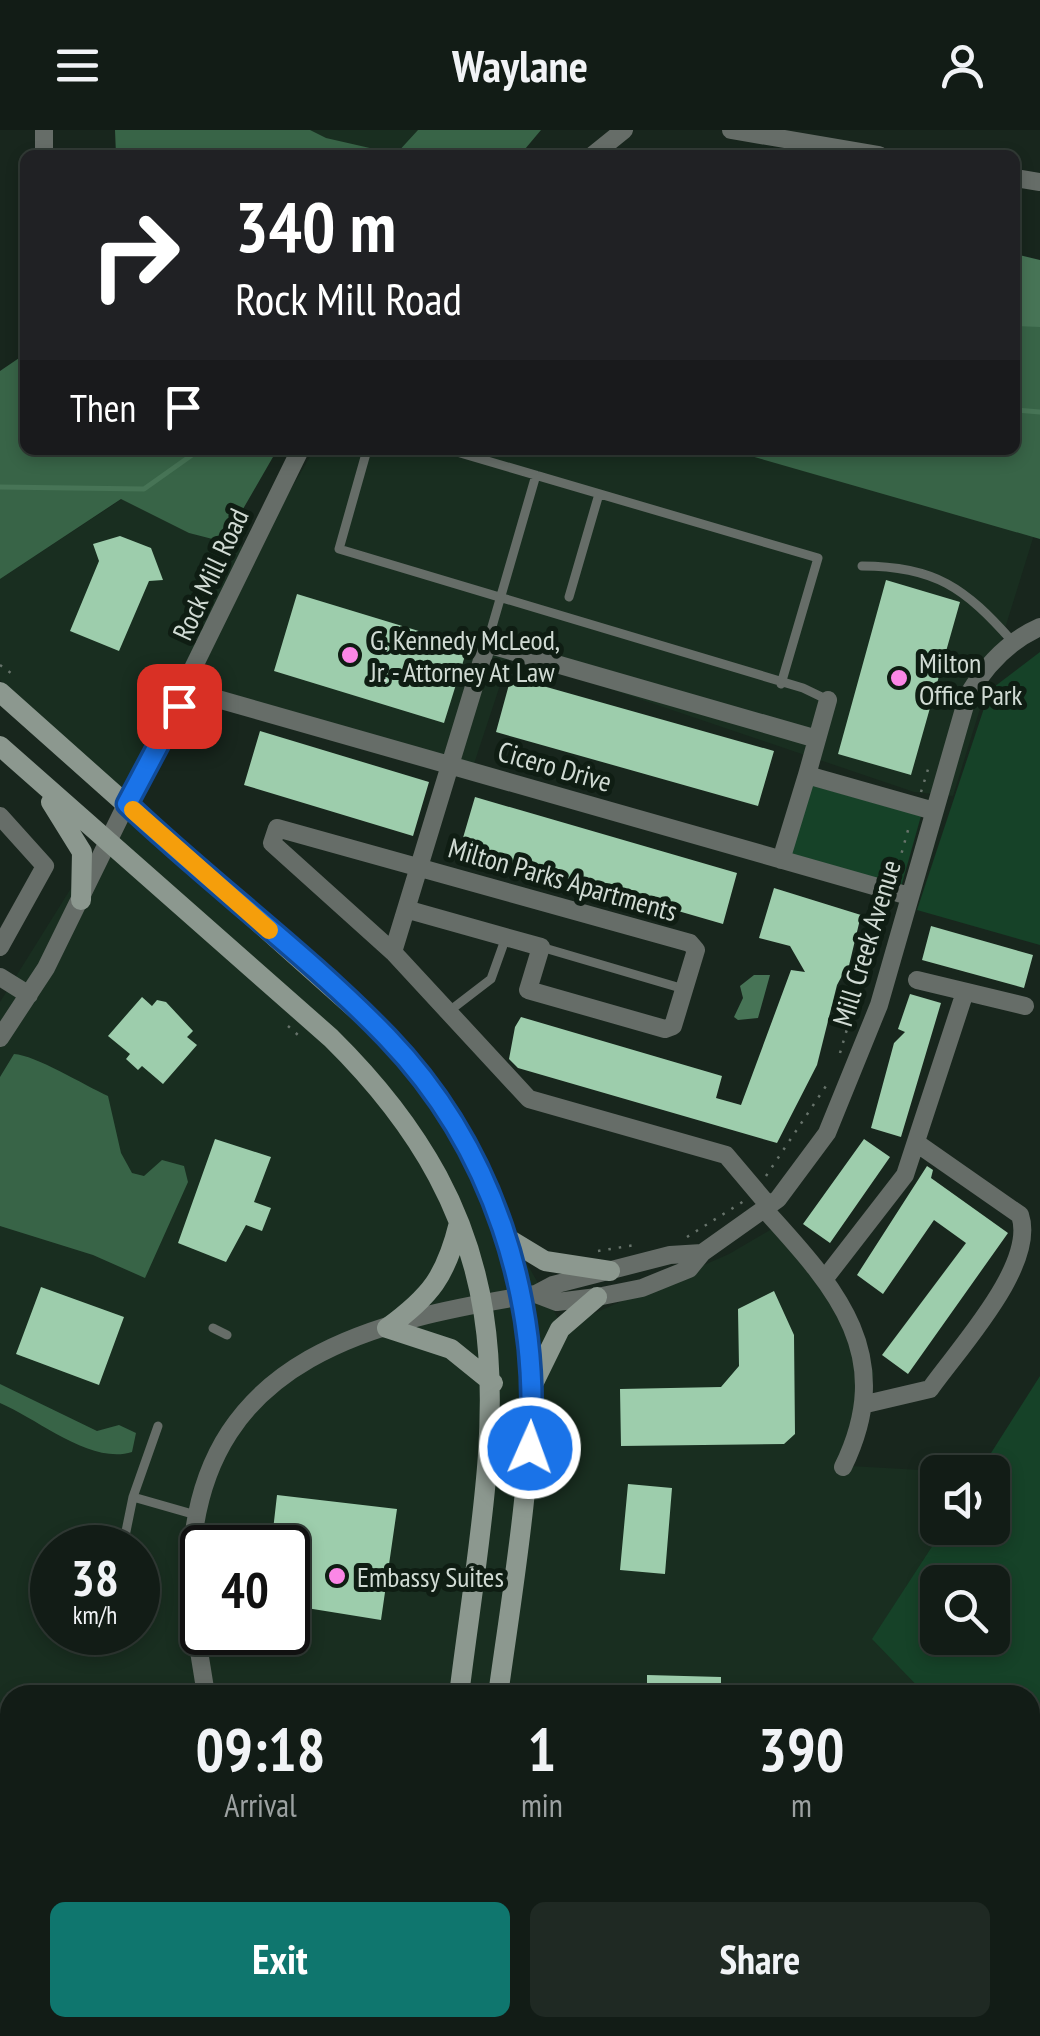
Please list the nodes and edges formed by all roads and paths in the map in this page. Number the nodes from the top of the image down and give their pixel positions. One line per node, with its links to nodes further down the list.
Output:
1 (624, 130): 3 (street)
2 (732, 130): 4 (street)
3 (599, 150)
4 (835, 150)
5 (298, 455): 19 (street, Rock Mill Road)
6 (365, 455): 12 (lane)
7 (467, 455): 8 (lane)
8 (536, 475): 9 (lane); 12 (lane)
9 (599, 494): 11 (lane); 18 (lane)
10 (862, 566): 14 (lane)
11 (569, 597)
12 (501, 599): 15 (lane); 18 (lane)
13 (1040, 626): 14 (street, Mill Creek Avenue)
14 (1012, 641): 29 (street, Mill Creek Avenue)
15 (487, 644): 22 (street); 25 (street, Milton Parks Apartments)
16 (0, 664): 17 (path)
17 (11, 673)
18 (781, 684): 21 (lane)
19 (186, 690): 25 (street, Cicero Drive); 28 (street, Rock Mill Road)
20 (0, 692): 28 (street)
21 (828, 700): 22 (street)
22 (817, 739): 26 (street)
23 (0, 746): 27 (street)
24 (933, 753): 29 (path)
25 (451, 765): 32 (street, Cicero Drive); 33 (street, Milton Parks Apartments)
26 (807, 775): 29 (street); 32 (street)
27 (33, 776): 31 (street); 35 (street)
28 (127, 804): 31 (street, Rock Mill Road); 57 (street)
29 (925, 809): 34 (street, Mill Creek Avenue); 34 (path)
30 (0, 816): 38 (street)
31 (108, 843): 35 (street, Rock Mill Road); 56 (street)
32 (781, 860): 34 (street, Cicero Drive)
33 (421, 868): 36 (street, Milton Parks Apartments); 40 (street, Milton Parks Apartments); 43 (street, Milton Parks Apartments)
34 (900, 893): 51 (path); 55 (street, Mill Creek Avenue)
35 (81, 900): 45 (street, Rock Mill Road)
36 (409, 910): 37 (street); 40 (street, Milton Parks Apartments)
37 (506, 937): 39 (street); 47 (lane)
38 (0, 947)
39 (541, 947): 43 (lane); 43 (street, Milton Parks Apartments)
40 (393, 952): 47 (street, Milton Parks Apartments)
41 (0, 977): 45 (street)
42 (917, 980): 44 (street)
43 (684, 989)
44 (966, 992): 46 (street); 53 (street)
45 (30, 994): 50 (street, Rock Mill Road)
46 (1025, 1006)
47 (448, 1012): 54 (street, Milton Parks Apartments)
48 (288, 1026): 49 (path)
49 (298, 1035)
50 (0, 1038)
51 (840, 1055)
52 (834, 1072): 54 (path)
53 (918, 1144): 63 (street); 72 (street)
54 (756, 1189): 55 (street, Milton Parks Apartments); 58 (path)
55 (767, 1208): 61 (street, Mill Creek Avenue); 63 (street, Milton Parks Apartments)
56 (459, 1223): 66 (street); 68 (street)
57 (507, 1238): 62 (street); 64 (street)
58 (685, 1238)
59 (650, 1243): 60 (path)
60 (597, 1251)
61 (702, 1253): 62 (street, Mill Creek Avenue); 65 (street, Mill Creek Avenue)
62 (610, 1271): 64 (street, Mill Creek Avenue)
63 (826, 1277): 72 (street, Milton Parks Apartments)
64 (529, 1295): 65 (street, Mill Creek Avenue); 66 (street); 71 (street)
65 (598, 1297): 71 (street)
66 (483, 1304): 68 (street); 70 (street)
67 (213, 1328): 69 (lane)
68 (387, 1328): 70 (street); 76 (street)
69 (227, 1336)
70 (493, 1383): 79 (street)
71 (532, 1386): 80 (street)
72 (866, 1404): 74 (street)
73 (158, 1426): 75 (lane)
74 (843, 1467)
75 (133, 1498): 76 (lane); 77 (lane)
76 (196, 1515): 78 (street)
77 (127, 1525)
78 (205, 1685)
79 (460, 1685)
80 (499, 1685)

